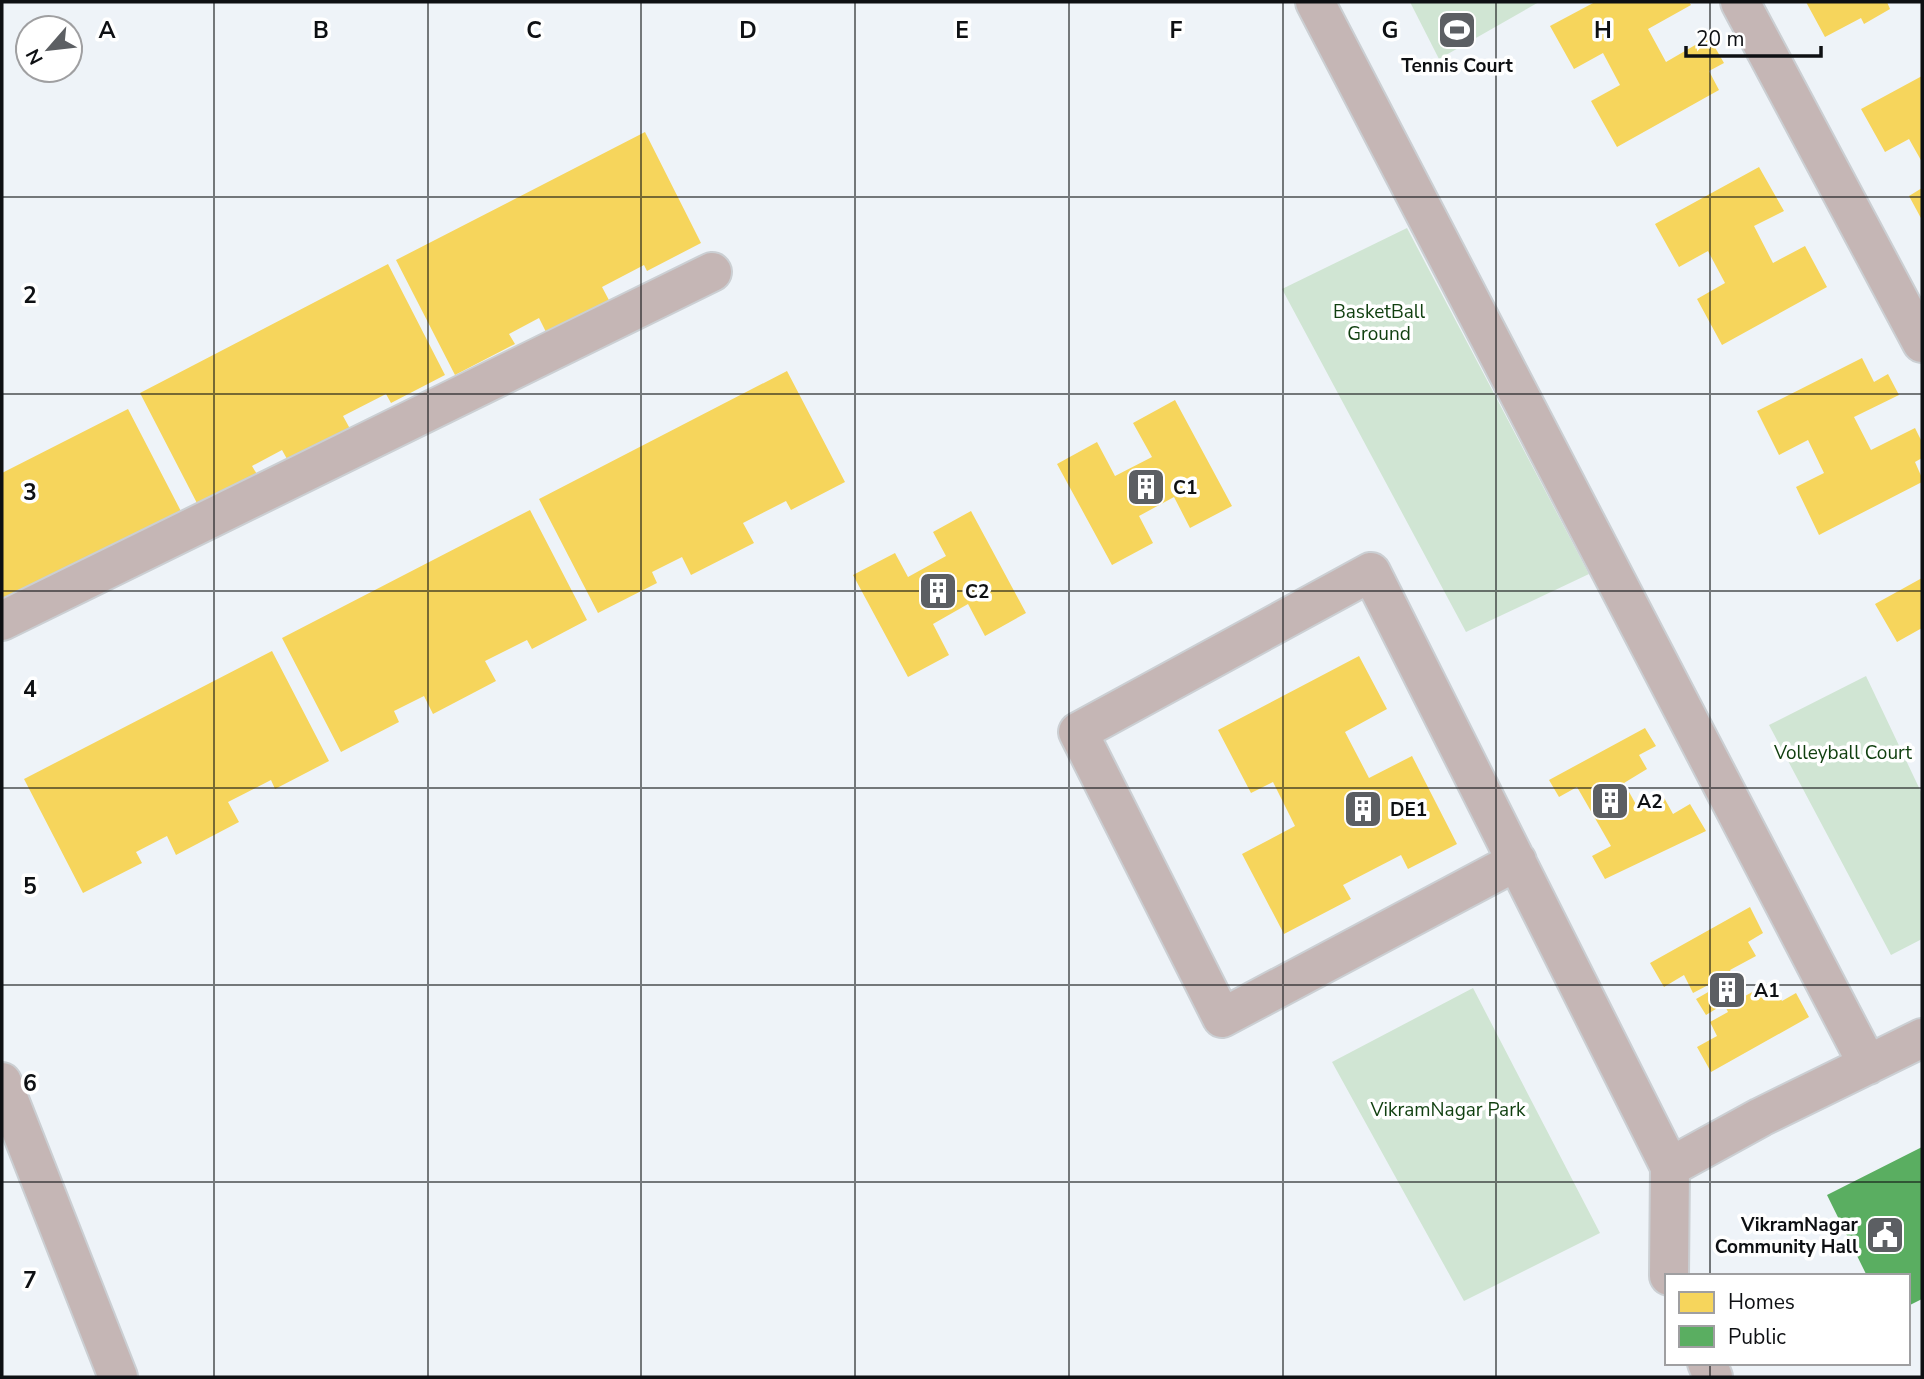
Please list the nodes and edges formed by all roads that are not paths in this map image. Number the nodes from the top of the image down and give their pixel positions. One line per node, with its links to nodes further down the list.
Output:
1 (1315, 2): 8 (street)
2 (1740, 2): 4 (street)
3 (712, 272): 5 (street)
4 (1922, 343)
5 (2, 621)
6 (1517, 861): 6 (street); 10 (street)
7 (1922, 1038): 8 (street)
8 (1868, 1065): 10 (street)
9 (2, 1082): 12 (street)
10 (1670, 1167): 11 (street)
11 (1669, 1274)
12 (118, 1377)

